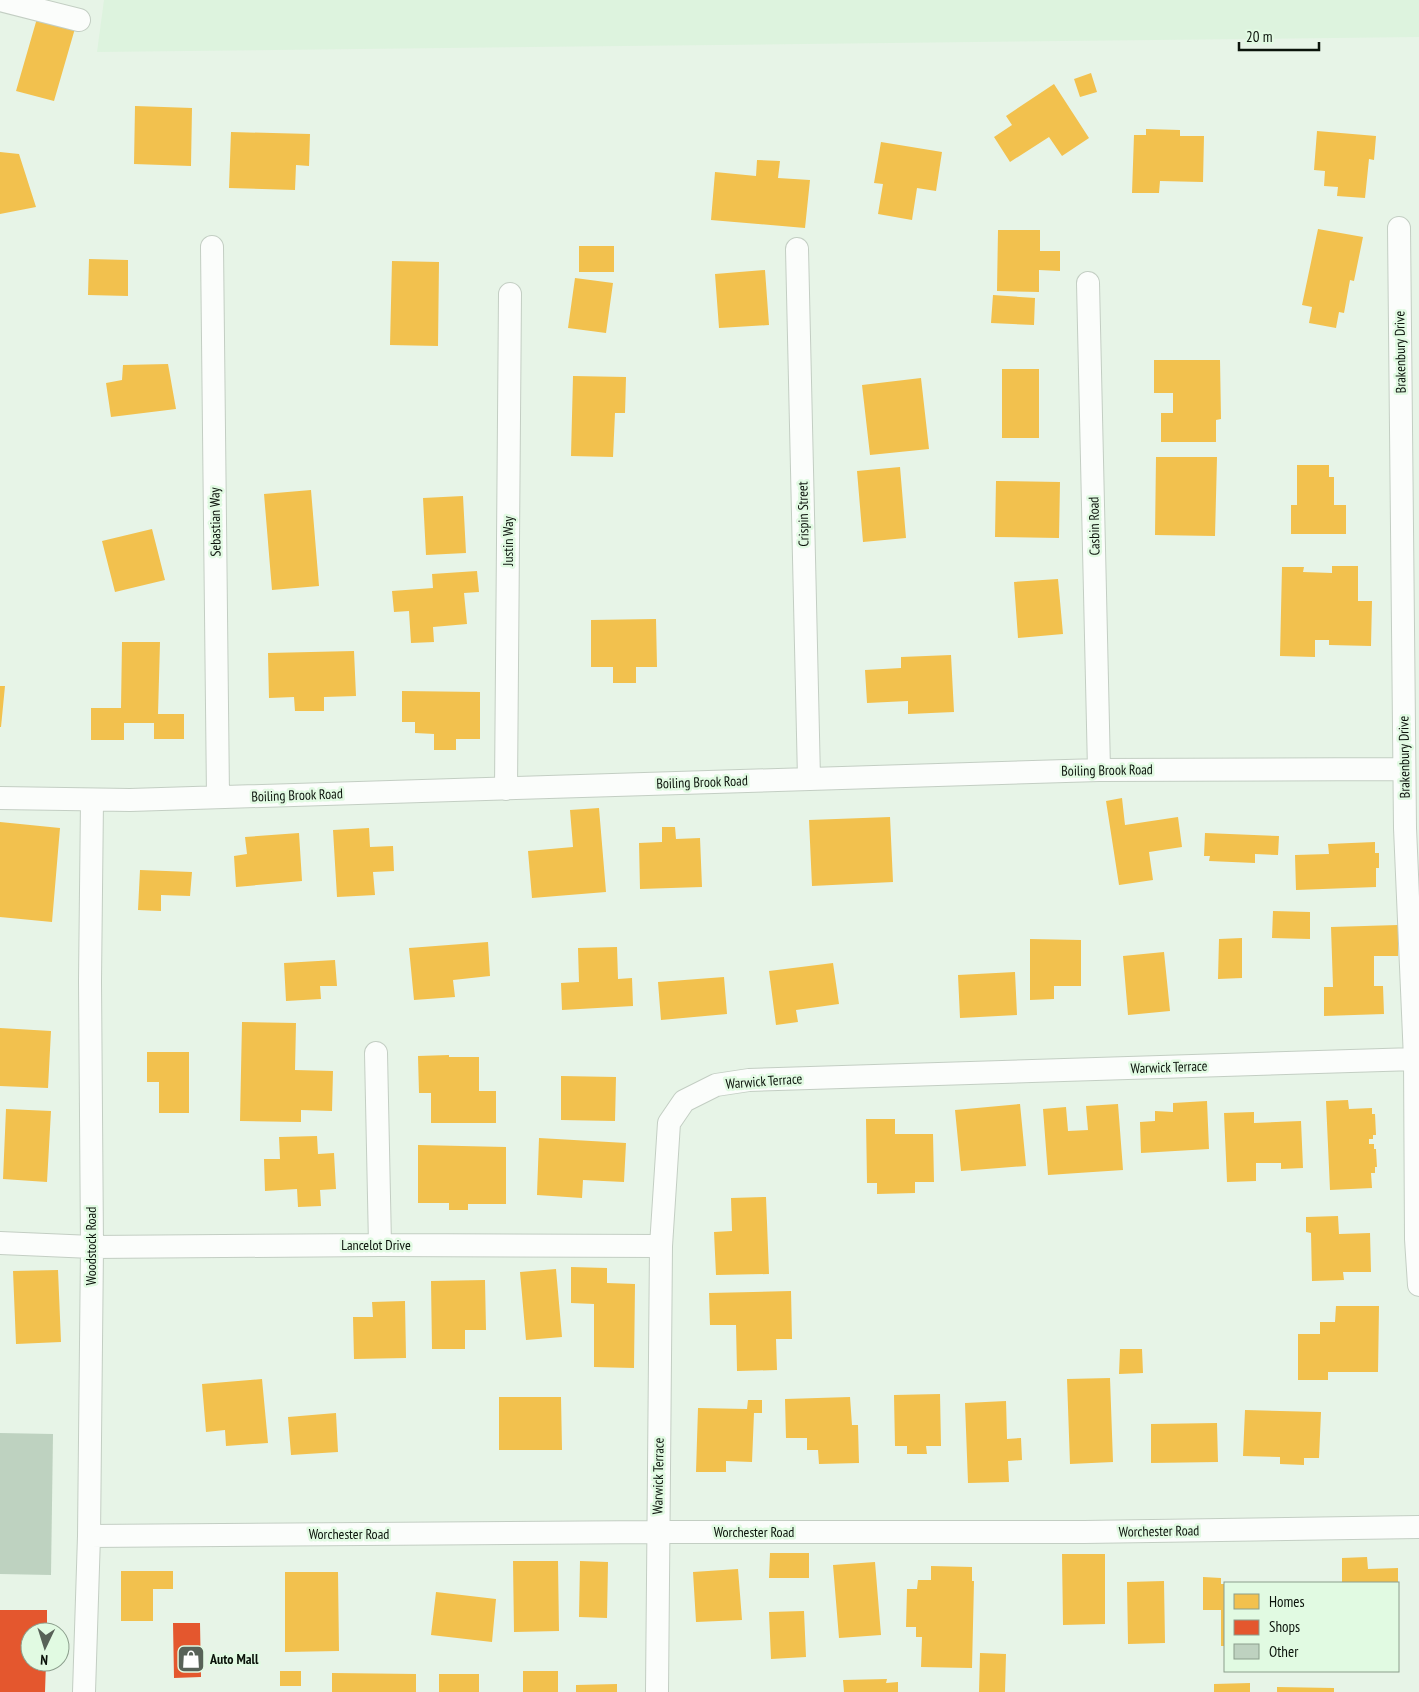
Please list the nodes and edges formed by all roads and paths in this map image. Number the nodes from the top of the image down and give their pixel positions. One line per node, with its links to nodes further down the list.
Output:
1 (0, 0): 2 (street)
2 (79, 20)
3 (1399, 228): 8 (street, Brakenbury Drive)
4 (212, 247): 12 (street, Sebastian Way)
5 (797, 249): 10 (street, Crispin Street)
6 (1088, 282): 9 (street, Casbin Road)
7 (510, 294): 11 (street, Justin Way)
8 (1404, 769): 9 (street, Boiling Brook Road); 16 (street, Brakenbury Drive)
9 (1099, 770): 10 (street, Boiling Brook Road)
10 (809, 779): 11 (street, Boiling Brook Road)
11 (506, 788): 12 (street, Boiling Brook Road)
12 (218, 797): 14 (street, Boiling Brook Road)
13 (0, 798): 14 (street, Boiling Brook Road)
14 (92, 800): 21 (street, Woodstock Road)
15 (376, 1052): 19 (street)
16 (1415, 1059): 17 (street, Brakenbury Drive); 20 (street, Warwick Terrace)
17 (1418, 1239): 22 (street, Brakenbury Drive)
18 (0, 1242): 21 (street, Lancelot Drive)
19 (380, 1244): 20 (street, Lancelot Drive); 21 (street, Lancelot Drive)
20 (661, 1246): 24 (street, Warwick Terrace)
21 (92, 1247): 25 (street, Woodstock Road)
22 (1419, 1285)
23 (1419, 1527): 24 (street, Worchester Road)
24 (658, 1532): 25 (street, Worchester Road); 27 (street, Warwick Terrace)
25 (89, 1536): 26 (street, Woodstock Road)
26 (84, 1692)
27 (657, 1692)

